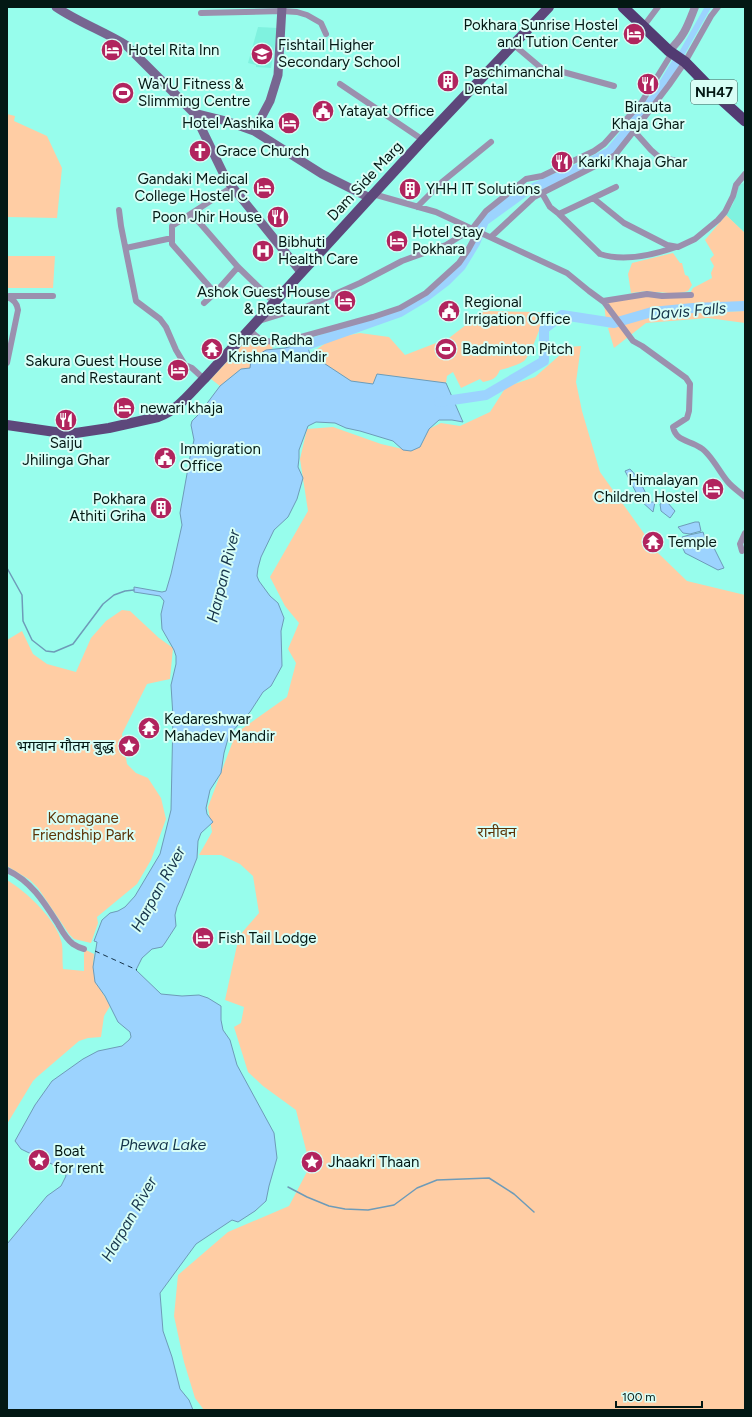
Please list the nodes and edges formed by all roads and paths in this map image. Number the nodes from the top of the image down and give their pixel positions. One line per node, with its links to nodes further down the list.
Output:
1 (56, 7): 16 (main road)
2 (549, 7): 11 (main road, Dam Side Marg)
3 (623, 7): 9 (highway, NH47)
4 (658, 7): 9 (street)
5 (695, 7): 12 (street)
6 (718, 7): 13 (street)
7 (282, 9): 8 (street); 10 (street); 19 (main road)
8 (201, 13)
9 (643, 27): 12 (highway, NH47)
10 (326, 34)
11 (514, 45): 15 (street); 20 (main road, Dam Side Marg)
12 (671, 53): 13 (highway, NH47); 33 (street)
13 (685, 62): 17 (highway, NH47); 18 (street)
14 (340, 84): 20 (street)
15 (614, 86)
16 (194, 113): 19 (main road); 24 (main road)
17 (745, 121)
18 (634, 131): 22 (street); 26 (street)
19 (254, 132): 27 (main road)
20 (423, 140): 27 (main road, Dam Side Marg)
21 (491, 142): 29 (street)
22 (677, 161)
23 (745, 174): 36 (street)
24 (232, 187): 31 (street); 39 (main road)
25 (616, 187): 28 (street)
26 (542, 192): 32 (street); 34 (street)
27 (372, 196): 29 (street); 39 (main road, Dam Side Marg)
28 (593, 198): 32 (street); 36 (street)
29 (417, 207): 33 (street)
30 (120, 210): 37 (street)
31 (192, 214): 35 (street); 38 (street)
32 (559, 214): 36 (street)
33 (474, 229): 34 (street); 47 (street); 47 (street)
34 (491, 237): 44 (street)
35 (172, 238): 37 (street); 40 (street)
36 (678, 247)
37 (126, 248): 49 (street)
38 (238, 267): 40 (street); 45 (street)
39 (301, 272): 45 (main road, Dam Side Marg)
40 (215, 293): 46 (street)
41 (691, 295): 44 (street)
42 (7, 296): 43 (street); 48 (street)
43 (53, 296)
44 (604, 301): 51 (street)
45 (274, 302): 47 (main road, Dam Side Marg)
46 (204, 303)
47 (252, 325): 49 (main road, Dam Side Marg)
48 (7, 363)
49 (204, 379): 50 (main road, Dam Side Marg)
50 (7, 425)
51 (745, 497)
52 (745, 533): 53 (street)
53 (742, 551)
54 (7, 870): 55 (street)
55 (84, 949)

